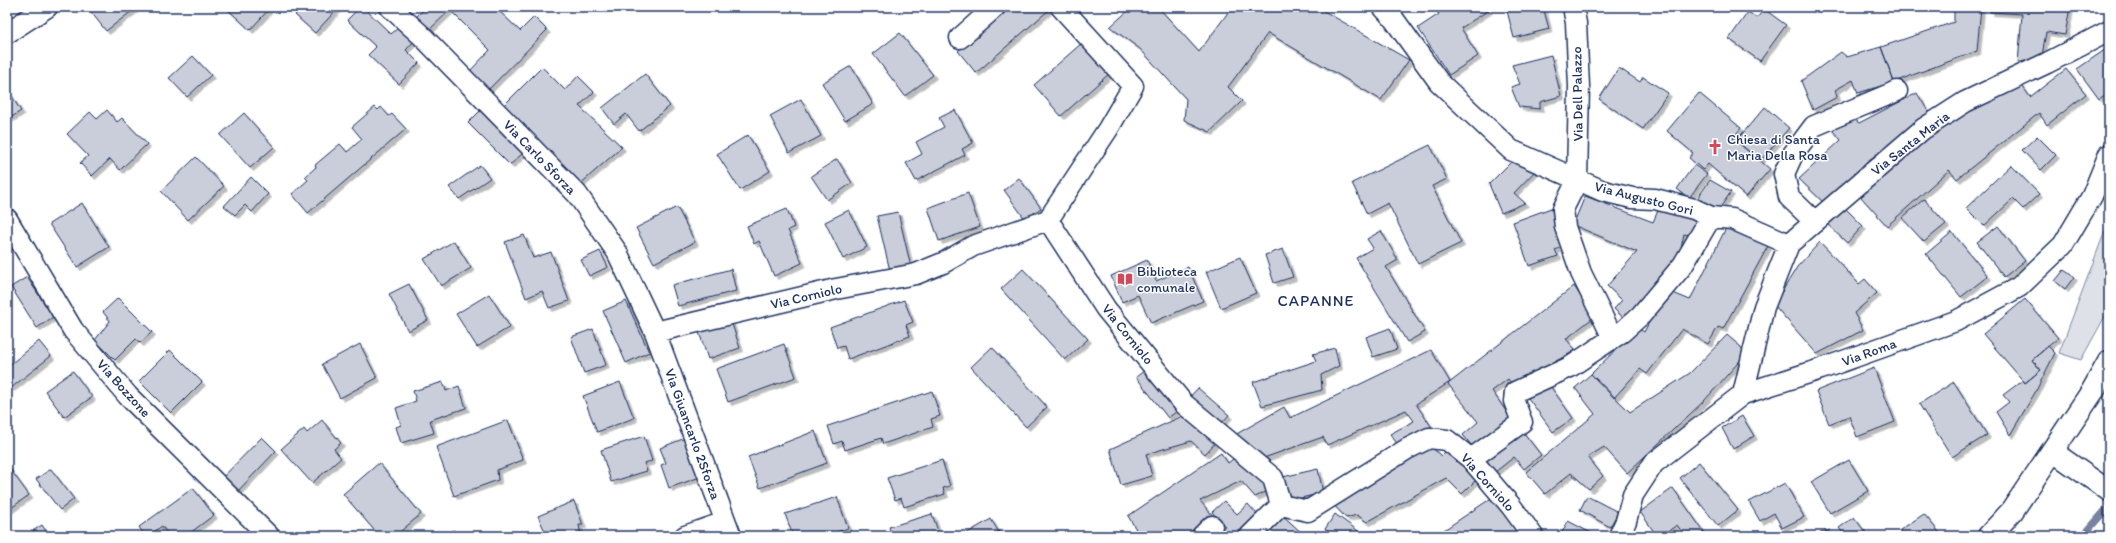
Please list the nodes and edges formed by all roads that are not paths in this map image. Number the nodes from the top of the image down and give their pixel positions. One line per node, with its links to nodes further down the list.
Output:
1 (47, 7): 8 (street)
2 (390, 7): 18 (street, Via Carlo Sforza)
3 (994, 7): 9 (street)
4 (1061, 7): 15 (street)
5 (1383, 7): 12 (street, Via Augusto Gori)
6 (1573, 7): 12 (street, Via Dell Palazzo)
7 (2109, 31): 16 (street, Via Santa Maria)
8 (7, 33)
9 (960, 38)
10 (1897, 91): 16 (street)
11 (2109, 154): 21 (street, Via Roma)
12 (1577, 181): 13 (street, Via Augusto Gori); 19 (street)
13 (1711, 217): 17 (street, Via Augusto Gori); 19 (street)
14 (7, 219): 27 (street, Via Bozzone)
15 (1048, 220): 18 (street, Via Corniolo); 25 (street, Via Corniolo)
16 (1816, 222): 17 (street, Via Santa Maria)
17 (1789, 244): 21 (street)
18 (655, 332): 26 (street, Via Giuancarlo 2Sforza)
19 (1613, 338): 23 (street)
20 (2109, 362): 22 (street)
21 (1743, 394): 31 (street, Via Roma)
22 (2052, 451): 24 (street); 32 (street)
23 (1471, 459): 25 (street, Via Corniolo); 30 (street, Via Corniolo)
24 (2104, 488)
25 (1280, 505): 29 (street)
26 (728, 529): 28 (street)
27 (269, 536)
28 (685, 536)
29 (1250, 536)
30 (1533, 536)
31 (1619, 536)
32 (1989, 536)

